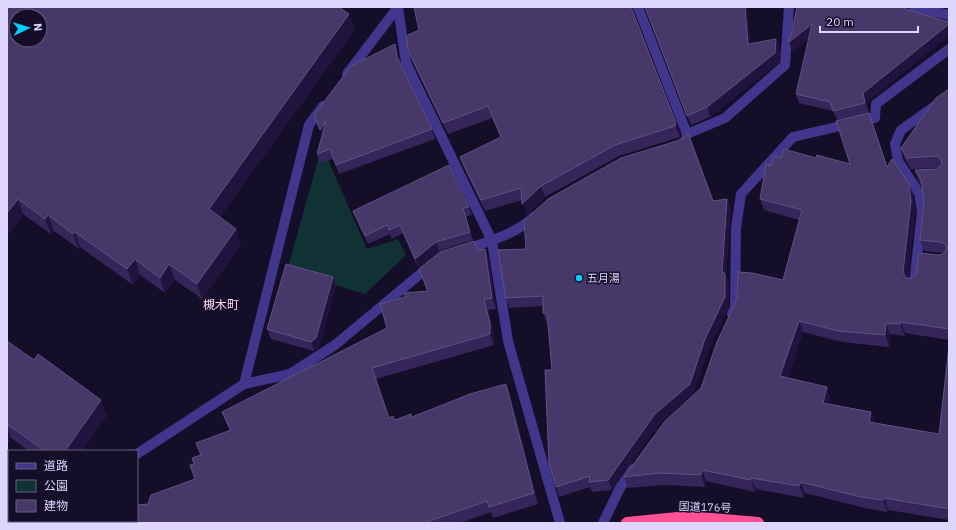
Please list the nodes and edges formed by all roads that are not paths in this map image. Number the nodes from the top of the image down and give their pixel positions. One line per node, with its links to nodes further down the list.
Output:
1 (398, 7): 7 (street); 13 (street)
2 (638, 7): 10 (street)
3 (789, 7): 10 (street)
4 (913, 7): 5 (street)
5 (949, 15)
6 (949, 48): 19 (street)
7 (342, 81)
8 (949, 96): 16 (street)
9 (328, 100): 20 (street)
10 (687, 134): 11 (street)
11 (671, 146)
12 (543, 208): 13 (street)
13 (492, 241): 14 (street); 24 (street)
14 (456, 252)
15 (441, 257): 20 (street)
16 (917, 257): 17 (street); 18 (street)
17 (930, 259)
18 (914, 284)
19 (728, 322)
20 (244, 384): 21 (street)
21 (138, 453)
22 (637, 464): 25 (street)
23 (650, 522): 26 (highway, 国道176号); 27 (highway, 国道176号)
24 (560, 523)
25 (603, 523)
26 (627, 523)
27 (758, 523)

